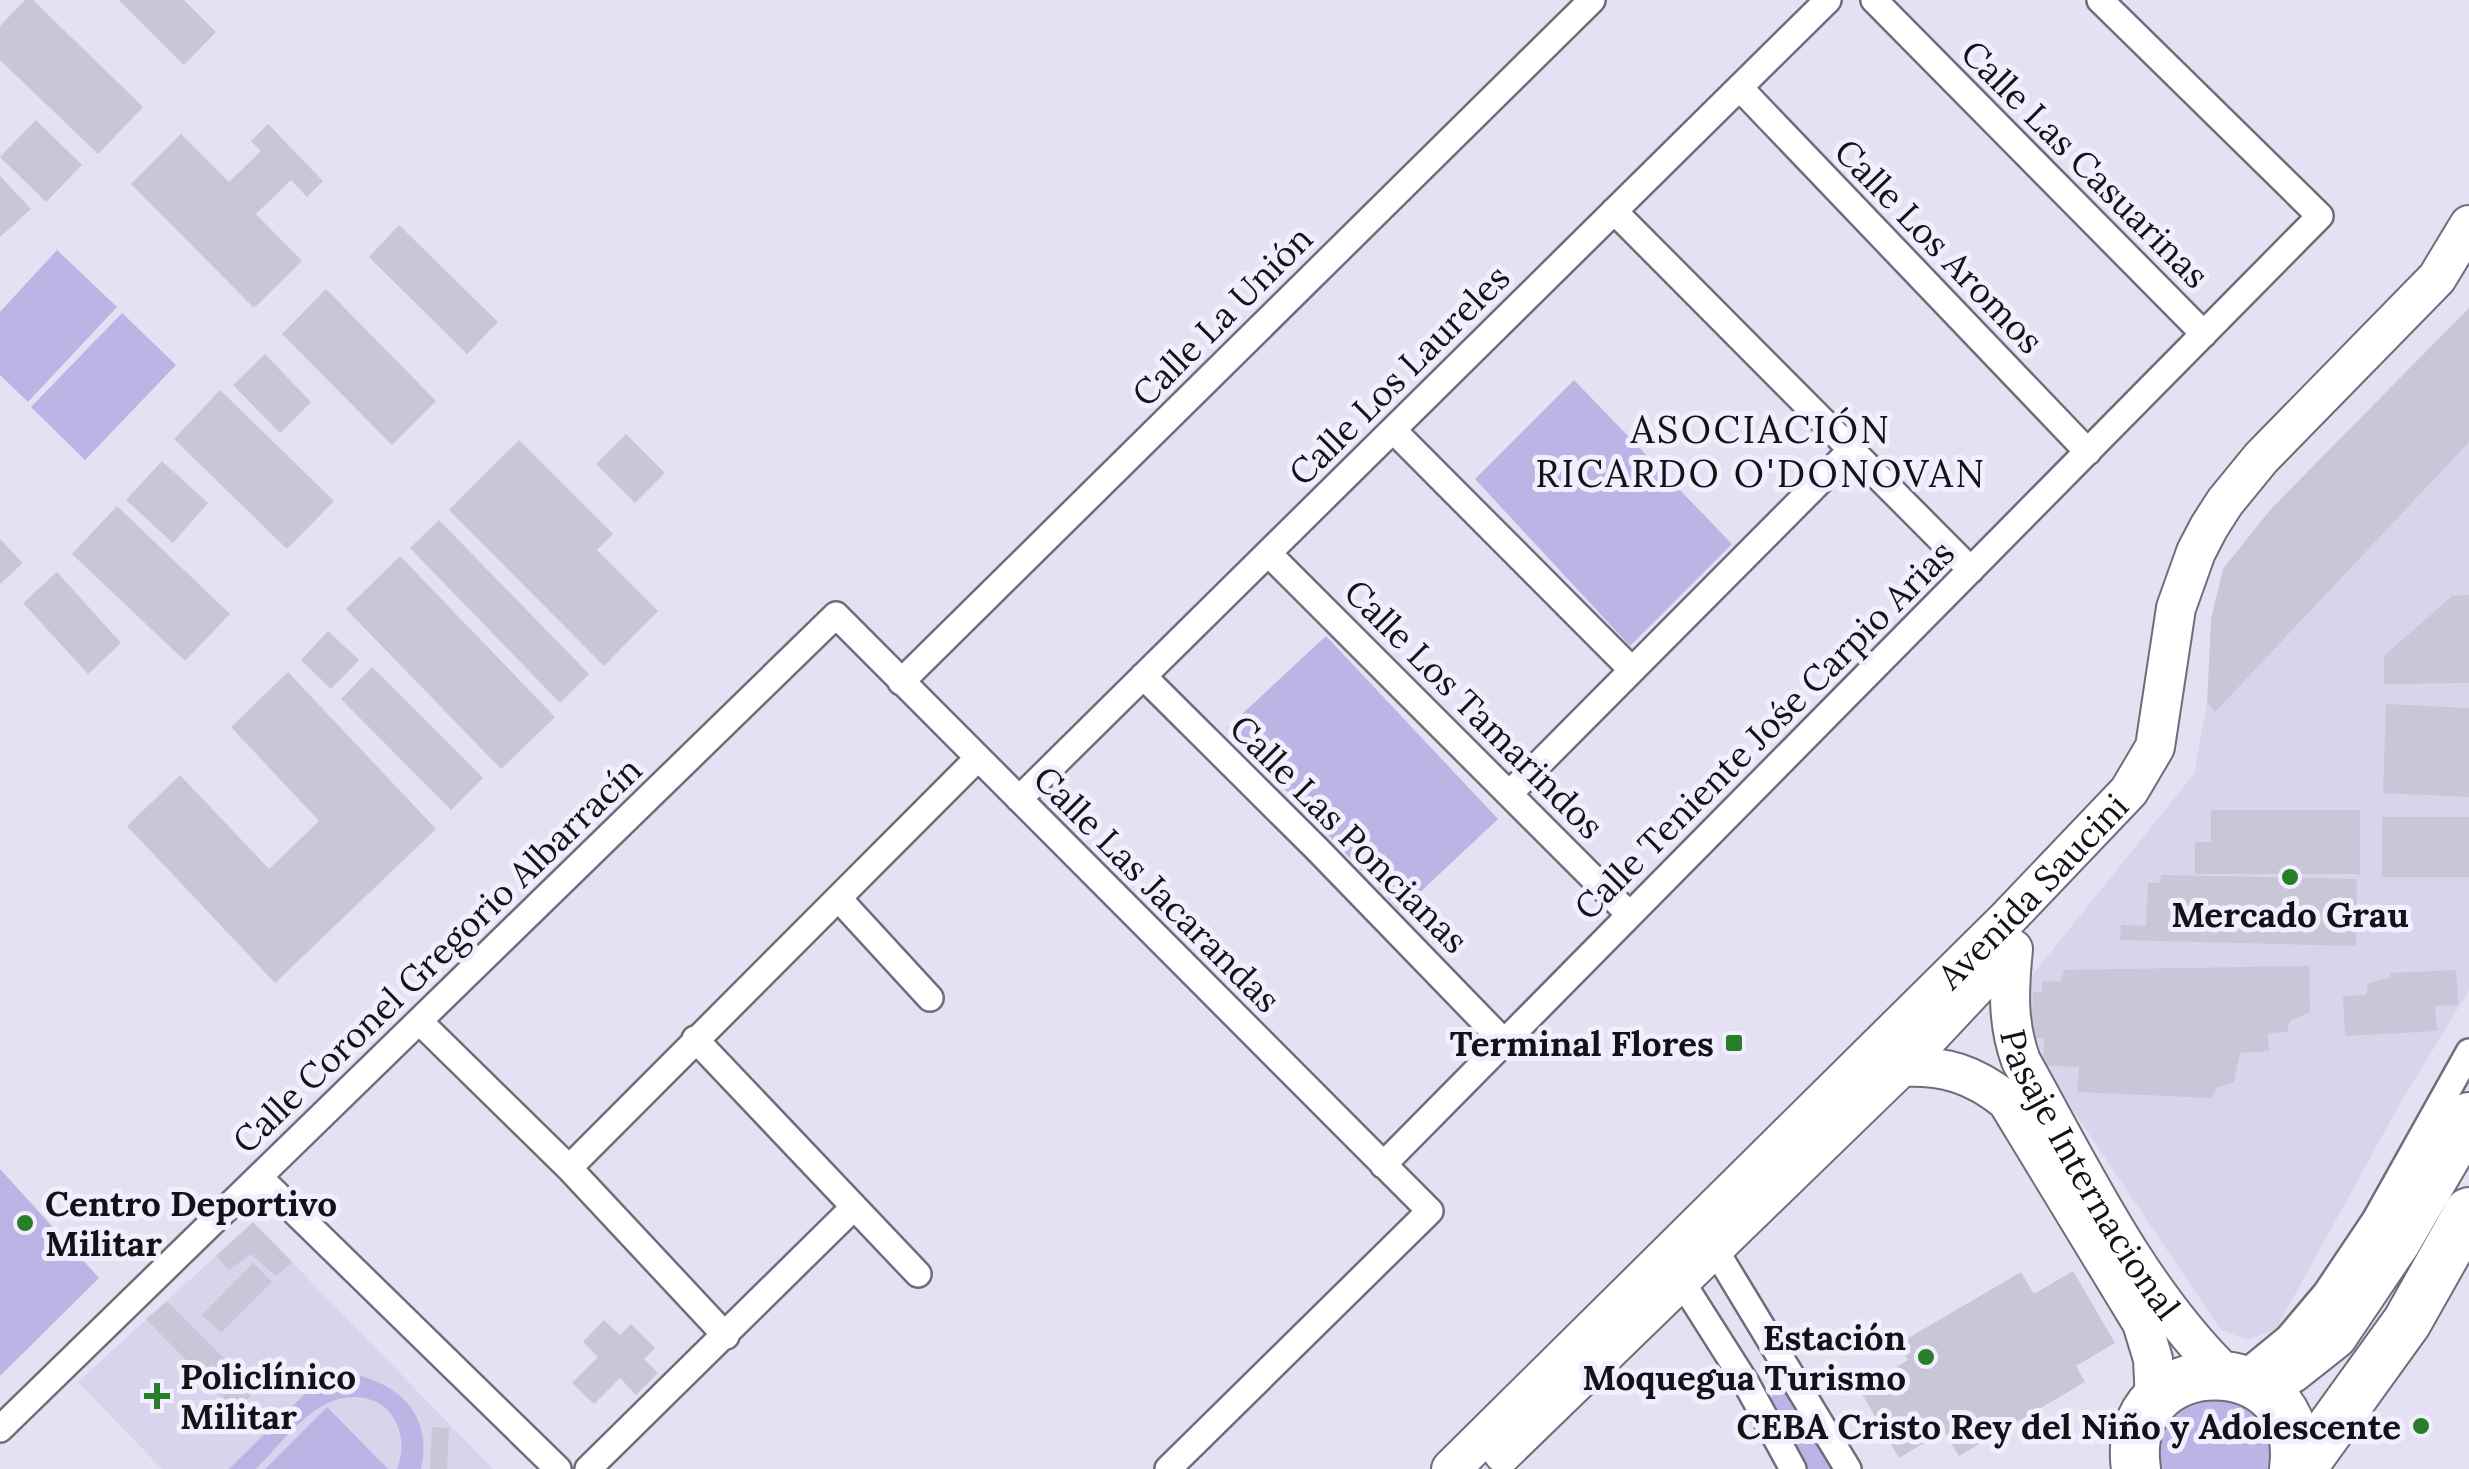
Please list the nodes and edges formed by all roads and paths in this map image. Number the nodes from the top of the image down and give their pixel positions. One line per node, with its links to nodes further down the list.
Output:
1 (1592, 0): 18 (street, Calle La Unión)
2 (1828, 0): 5 (street, Calle Los Laureles)
3 (1874, 0): 9 (street, Calle Las Casuarinas)
4 (2100, 0): 9 (street, Calle Teniente Jośe Carpio Arias)
5 (1740, 88): 6 (street, Calle Los Laureles); 12 (street, Calle Los Aromos)
6 (1614, 211): 10 (street, Calle Los Laureles); 11 (street)
7 (2469, 224): 24 (main road, Avenida Saucini)
8 (2469, 274): 24 (main road, Avenida Saucini)
9 (2204, 334): 12 (street, Calle Teniente Jośe Carpio Arias)
10 (1392, 430): 13 (street, Calle Los Laureles); 16 (street)
11 (1852, 449): 14 (street); 16 (street)
12 (2088, 452): 14 (street, Calle Teniente Jośe Carpio Arias)
13 (1268, 553): 17 (street, Calle Los Laureles); 20 (street, Calle Los Tamarindos)
14 (1971, 570): 23 (street, Calle Teniente Jośe Carpio Arias)
15 (836, 615): 18 (street, Calle Las Jacarandas); 26 (street, Calle Coronel Gregorio Albarracín)
16 (1632, 670): 20 (street)
17 (1143, 676): 21 (street, Calle Los Laureles); 28 (street, Calle Las Poncianas)
18 (901, 682): 19 (street, Calle Las Jacarandas)
19 (978, 758): 21 (street, Calle Las Jacarandas); 22 (street)
20 (1509, 794): 23 (street, Calle Los Tamarindos)
21 (1018, 799): 32 (street, Calle Las Jacarandas)
22 (839, 899): 25 (street); 27 (street)
23 (1630, 915): 28 (street, Calle Teniente Jośe Carpio Arias)
24 (2004, 940): 30 (main road, Avenida Saucini); 37 (main road, Avenida Saucini); 43 (main road, Pasaje Internacional)
25 (930, 998)
26 (419, 1021): 33 (street); 34 (street, Calle Coronel Gregorio Albarracín)
27 (695, 1039): 33 (street); 35 (street)
28 (1504, 1042): 32 (street, Calle Teniente Jośe Carpio Arias)
29 (2469, 1052): 43 (street)
30 (1901, 1067): 37 (main road, Avenida Saucini); 44 (main road, Pasaje Internacional)
31 (2469, 1117): 43 (highway)
32 (1383, 1165): 48 (street, Calle Las Jacarandas)
33 (569, 1168): 42 (street)
34 (258, 1177): 45 (street, Calle Coronel Gregorio Albarracín); 46 (street)
35 (853, 1208): 40 (street); 42 (street)
36 (2469, 1212): 41 (highway)
37 (1706, 1236): 39 (main road, Avenida Saucini); 52 (street)
38 (2469, 1248): 41 (street)
39 (1673, 1268): 49 (main road, Avenida Saucini); 50 (main road, Avenida Saucini); 51 (street)
40 (918, 1274)
41 (2407, 1322): 54 (highway)
42 (726, 1336): 47 (street)
43 (2240, 1379): 44 (highway); 54 (highway)
44 (2155, 1401): 53 (highway)
45 (0, 1428)
46 (558, 1469)
47 (588, 1469)
48 (1168, 1469)
49 (1451, 1469)
50 (1487, 1469)
51 (1793, 1469)
52 (1848, 1469)
53 (2136, 1469)
54 (2297, 1469)

